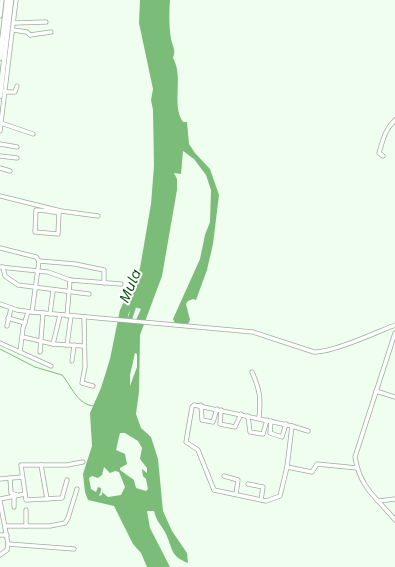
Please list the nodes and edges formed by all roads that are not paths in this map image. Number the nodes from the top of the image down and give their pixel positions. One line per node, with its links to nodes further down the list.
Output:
1 (2, 0): 5 (street)
2 (7, 0): 10 (main road)
3 (11, 0): 13 (main road)
4 (16, 0): 7 (street)
5 (0, 16)
6 (46, 22): 7 (street)
7 (14, 23): 8 (street)
8 (13, 30): 9 (street); 12 (street)
9 (51, 32)
10 (0, 58)
11 (17, 86): 12 (street)
12 (6, 92): 15 (street)
13 (0, 96)
14 (395, 120): 21 (street)
15 (1, 123): 16 (street); 17 (street)
16 (0, 130)
17 (33, 134)
18 (0, 144): 19 (street)
19 (17, 147)
20 (0, 156): 22 (street)
21 (383, 156)
22 (17, 158)
23 (0, 168): 24 (street)
24 (10, 172)
25 (0, 196): 26 (street)
26 (48, 209): 26 (street); 27 (street)
27 (98, 216)
28 (0, 248): 29 (street)
29 (39, 261): 31 (street); 33 (street)
30 (2, 267): 31 (street); 35 (street)
31 (38, 271): 32 (street); 35 (street)
32 (70, 280): 33 (street); 37 (street)
33 (104, 283): 34 (street)
34 (122, 284)
35 (36, 288): 36 (street); 41 (street)
36 (53, 290): 37 (street); 43 (street)
37 (69, 292): 38 (street); 45 (street)
38 (89, 294)
39 (0, 304): 40 (street)
40 (11, 308): 41 (street); 47 (street)
41 (30, 312): 42 (street); 48 (street)
42 (43, 314): 43 (street); 53 (street)
43 (50, 314): 44 (street)
44 (60, 315): 45 (street); 55 (street)
45 (69, 316): 46 (street); 56 (street)
46 (84, 317): 49 (street); 58 (street)
47 (8, 318): 48 (street); 50 (street)
48 (25, 323): 52 (street)
49 (395, 325)
50 (7, 326)
51 (395, 333): 65 (street)
52 (23, 336): 53 (street); 59 (street)
53 (42, 342): 55 (street); 60 (street)
54 (0, 343): 59 (street)
55 (53, 344): 56 (street)
56 (67, 345): 57 (street)
57 (74, 345): 58 (street); 61 (street)
58 (83, 346): 64 (street)
59 (20, 352): 62 (street)
60 (40, 352)
61 (72, 361)
62 (52, 366)
63 (252, 372): 71 (street)
64 (94, 386)
65 (376, 391): 66 (street); 79 (street)
66 (395, 397)
67 (201, 405): 68 (street); 68 (street); 88 (street)
68 (219, 409): 69 (street); 69 (street)
69 (241, 414): 70 (street)
70 (248, 416): 71 (street); 72 (street)
71 (259, 418): 72 (street)
72 (269, 420): 73 (street); 73 (street)
73 (286, 424): 74 (street)
74 (292, 426): 75 (street); 78 (street)
75 (308, 430)
76 (83, 462): 77 (street)
77 (41, 465): 81 (street); 90 (street)
78 (287, 467): 79 (street); 93 (street)
79 (357, 468): 94 (street)
80 (224, 476): 88 (street)
81 (22, 477): 83 (street); 87 (street)
82 (0, 478): 83 (street)
83 (10, 478): 89 (street)
84 (67, 480): 90 (street)
85 (248, 484): 93 (street)
86 (77, 489): 99 (street)
87 (25, 494): 89 (street); 90 (street)
88 (236, 494): 93 (street)
89 (16, 496): 92 (street); 95 (street)
90 (47, 499)
91 (395, 499): 94 (street)
92 (0, 500): 98 (street)
93 (261, 500)
94 (379, 501): 97 (street)
95 (14, 507)
96 (26, 510): 99 (street)
97 (395, 520)
98 (6, 526): 99 (street); 101 (street)
99 (26, 526)
100 (0, 535): 101 (street)
101 (7, 535): 102 (street)
102 (8, 544): 103 (street); 104 (street)
103 (74, 550)
104 (0, 555)

